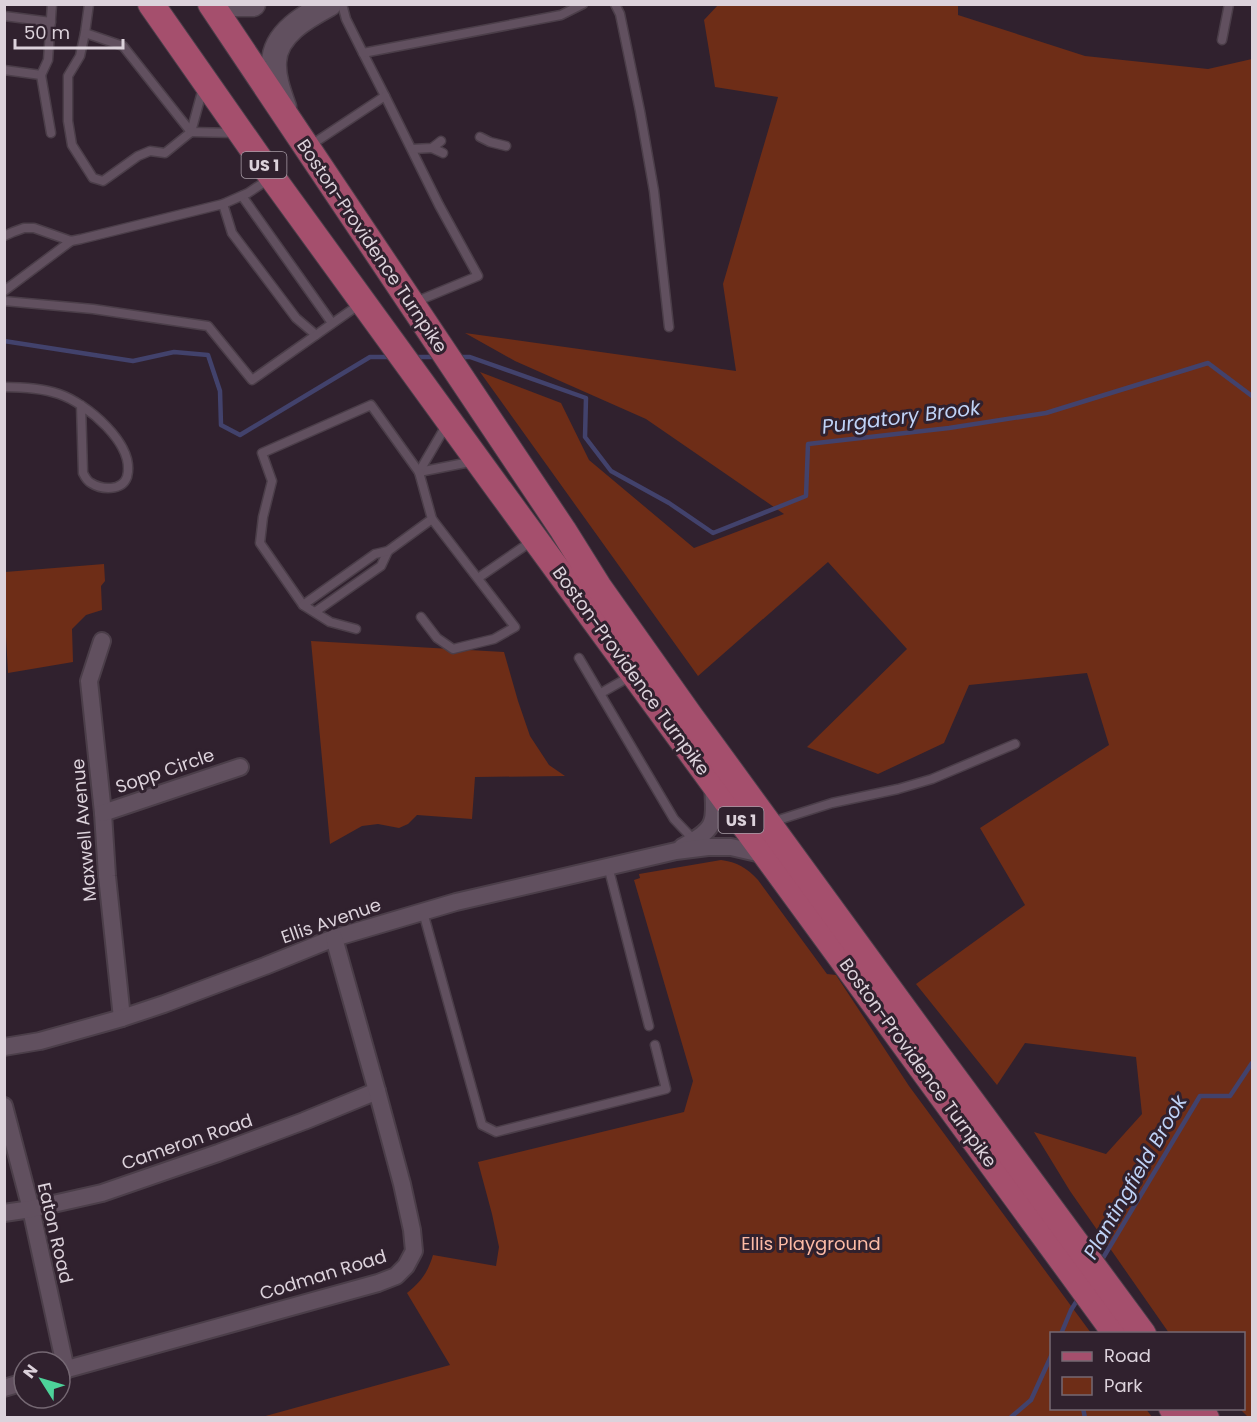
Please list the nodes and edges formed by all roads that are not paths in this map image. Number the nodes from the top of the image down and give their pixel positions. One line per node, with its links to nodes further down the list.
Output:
1 (52, 4): 13 (lane)
2 (89, 4): 14 (lane)
3 (151, 4): 19 (main road, Boston-Providence Turnpike / US 1)
4 (211, 4): 21 (main road, Boston-Providence Turnpike / US 1)
5 (218, 4): 6 (main road)
6 (253, 4)
7 (329, 4): 21 (main road)
8 (342, 4): 16 (lane)
9 (583, 4): 16 (lane)
10 (615, 4): 44 (lane)
11 (1228, 4): 15 (lane)
12 (4, 16): 13 (lane)
13 (51, 22): 18 (lane)
14 (85, 33): 22 (lane); 22 (lane)
15 (1222, 40)
16 (363, 53): 20 (lane)
17 (4, 70): 18 (lane)
18 (41, 75): 23 (lane)
19 (205, 82): 22 (lane); 24 (main road, Boston-Providence Turnpike / US 1)
20 (386, 96): 29 (lane); 32 (lane)
21 (288, 121): 29 (main road, Boston-Providence Turnpike / US 1)
22 (191, 132): 24 (lane)
23 (51, 133)
24 (242, 134): 34 (main road, Boston-Providence Turnpike / US 1)
25 (480, 137): 27 (lane)
26 (441, 141): 30 (lane)
27 (490, 142): 28 (lane); 31 (lane)
28 (506, 146)
29 (306, 148): 42 (main road, Boston-Providence Turnpike / US 1)
30 (432, 148): 32 (lane); 33 (lane)
31 (481, 149)
32 (412, 150): 42 (lane)
33 (443, 153)
34 (272, 177): 35 (lane); 41 (main road, Boston-Providence Turnpike / US 1)
35 (242, 196): 36 (lane); 43 (lane)
36 (223, 204): 38 (lane); 45 (lane)
37 (4, 236): 38 (lane)
38 (71, 241): 39 (lane)
39 (4, 291)
40 (4, 301): 45 (lane)
41 (363, 302): 43 (lane); 48 (main road, Boston-Providence Turnpike / US 1)
42 (411, 304): 67 (main road, Boston-Providence Turnpike / US 1)
43 (332, 323): 45 (lane)
44 (669, 327)
45 (316, 335)
46 (4, 387): 47 (lane)
47 (81, 405): 47 (lane)
48 (449, 421): 49 (main road, Boston-Providence Turnpike / US 1); 50 (lane)
49 (478, 461): 50 (lane); 52 (main road, Boston-Providence Turnpike / US 1)
50 (419, 472): 51 (lane); 55 (lane)
51 (432, 519): 53 (lane); 54 (lane)
52 (535, 539): 54 (lane); 61 (main road, Boston-Providence Turnpike / US 1)
53 (388, 551): 55 (lane); 56 (lane)
54 (478, 578): 57 (lane)
55 (303, 605): 56 (lane)
56 (315, 612): 58 (lane)
57 (420, 617)
58 (356, 629)
59 (102, 641): 66 (street, Maxwell Avenue)
60 (579, 658): 62 (lane)
61 (634, 674): 62 (lane); 65 (main road, Boston-Providence Turnpike / US 1)
62 (601, 693): 68 (lane)
63 (1015, 744): 67 (lane)
64 (240, 766): 66 (street, Sopp Circle)
65 (712, 781): 68 (street, Ellis Avenue); 70 (main road, Boston-Providence Turnpike / US 1)
66 (104, 813): 74 (street, Maxwell Avenue)
67 (769, 823): 82 (main road, Boston-Providence Turnpike / US 1)
68 (694, 840): 69 (street, Ellis Avenue)
69 (676, 851): 70 (street, Ellis Avenue); 71 (street, Ellis Avenue)
70 (766, 855): 82 (main road, Boston-Providence Turnpike / US 1)
71 (608, 867): 72 (street, Ellis Avenue); 75 (lane)
72 (423, 912): 73 (street, Ellis Avenue); 76 (lane)
73 (334, 938): 74 (street, Ellis Avenue); 78 (street, Codman Road)
74 (122, 1018): 77 (street, Ellis Avenue)
75 (650, 1026)
76 (655, 1045)
77 (4, 1047)
78 (377, 1091): 80 (street, Cameron Road); 87 (street, Codman Road)
79 (4, 1106): 80 (street, Eaton Road)
80 (31, 1209): 81 (street, Cameron Road); 86 (street, Eaton Road)
81 (4, 1213)
82 (1079, 1264): 83 (main road, Boston-Providence Turnpike / US 1)
83 (1098, 1290): 84 (main road, Boston-Providence Turnpike / US 1); 85 (main road, Boston-Providence Turnpike / US 1)
84 (1115, 1332)
85 (1141, 1332)
86 (59, 1350)
87 (72, 1368)

